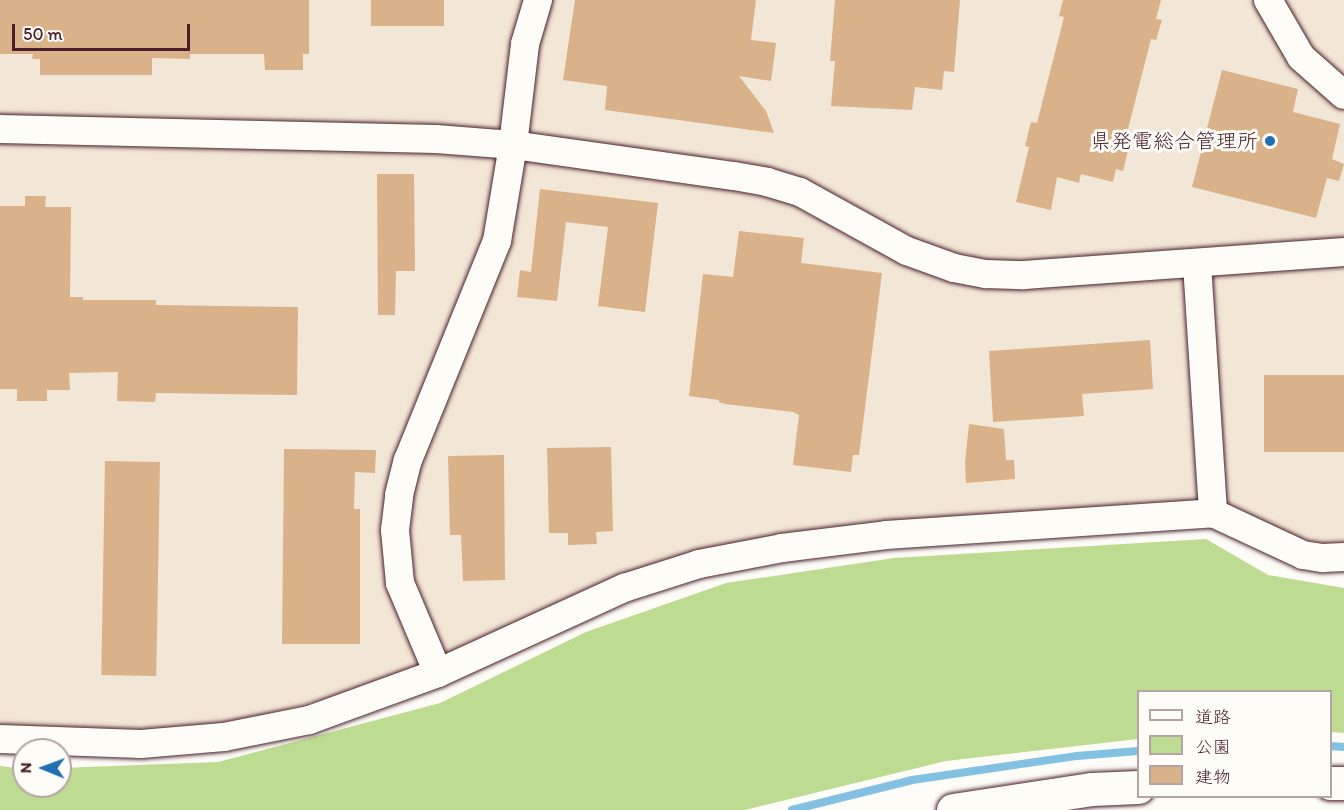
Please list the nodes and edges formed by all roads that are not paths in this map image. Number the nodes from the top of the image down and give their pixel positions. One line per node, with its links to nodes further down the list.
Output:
1 (538, 0): 5 (street)
2 (1268, 0): 3 (street)
3 (1344, 95)
4 (0, 129): 5 (street)
5 (513, 145): 7 (street); 10 (street)
6 (1344, 252): 7 (street)
7 (1197, 264): 8 (street)
8 (1213, 513): 9 (street); 10 (street)
9 (1344, 557)
10 (438, 674): 11 (street)
11 (0, 739)
12 (1137, 787): 13 (main road)
13 (953, 810)

